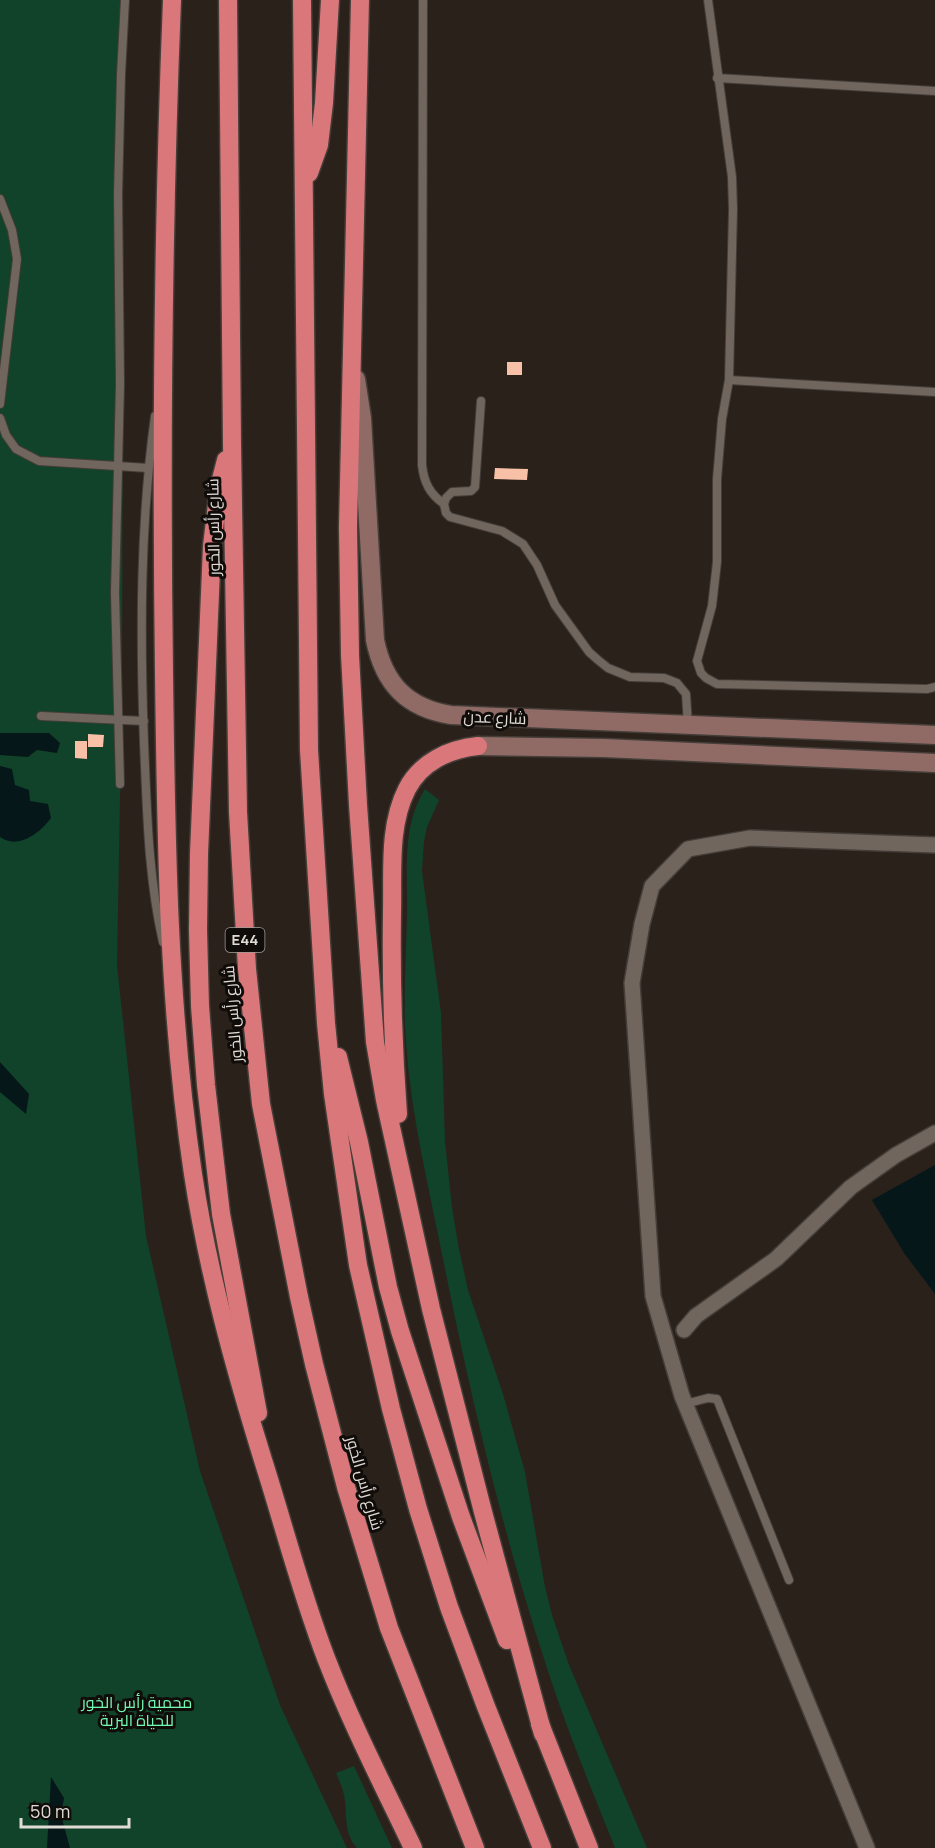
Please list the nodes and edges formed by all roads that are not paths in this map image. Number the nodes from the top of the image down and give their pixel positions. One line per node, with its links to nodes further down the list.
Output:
1 (125, 0): 21 (lane)
2 (172, 0): 14 (highway)
3 (228, 0): 20 (highway, شارع رأس الخور / E44)
4 (302, 0): 11 (highway)
5 (330, 0): 11 (highway)
6 (360, 0): 13 (highway)
7 (423, 0): 23 (lane)
8 (708, 0): 9 (lane)
9 (717, 78): 10 (lane); 15 (lane)
10 (935, 92)
11 (304, 186): 35 (highway)
12 (0, 199): 18 (lane)
13 (352, 362): 28 (street, شارع عدن); 37 (highway)
14 (162, 373): 22 (lane); 34 (highway)
15 (729, 380): 16 (lane); 24 (lane)
16 (935, 392)
17 (481, 401): 23 (lane)
18 (0, 404)
19 (0, 418): 21 (lane)
20 (232, 444): 40 (highway); 44 (highway, شارع رأس الخور / E44)
21 (118, 467): 22 (lane); 26 (lane)
22 (148, 468): 27 (lane)
23 (444, 504): 28 (lane)
24 (935, 687)
25 (41, 716): 26 (lane)
26 (118, 720): 27 (lane); 32 (lane)
27 (144, 721): 34 (lane)
28 (688, 725): 29 (street, شارع عدن)
29 (935, 735)
30 (478, 746): 31 (street, شارع عدن); 37 (highway)
31 (935, 763)
32 (120, 784)
33 (935, 845): 39 (street)
34 (171, 975): 40 (highway)
35 (326, 1023): 42 (highway); 45 (highway)
36 (935, 1133): 38 (street)
37 (402, 1172): 42 (highway)
38 (684, 1330)
39 (686, 1404): 41 (lane); 47 (street)
40 (264, 1463): 43 (highway)
41 (789, 1580)
42 (543, 1734): 46 (highway)
43 (413, 1848)
44 (475, 1848)
45 (542, 1848)
46 (589, 1848)
47 (867, 1848)

